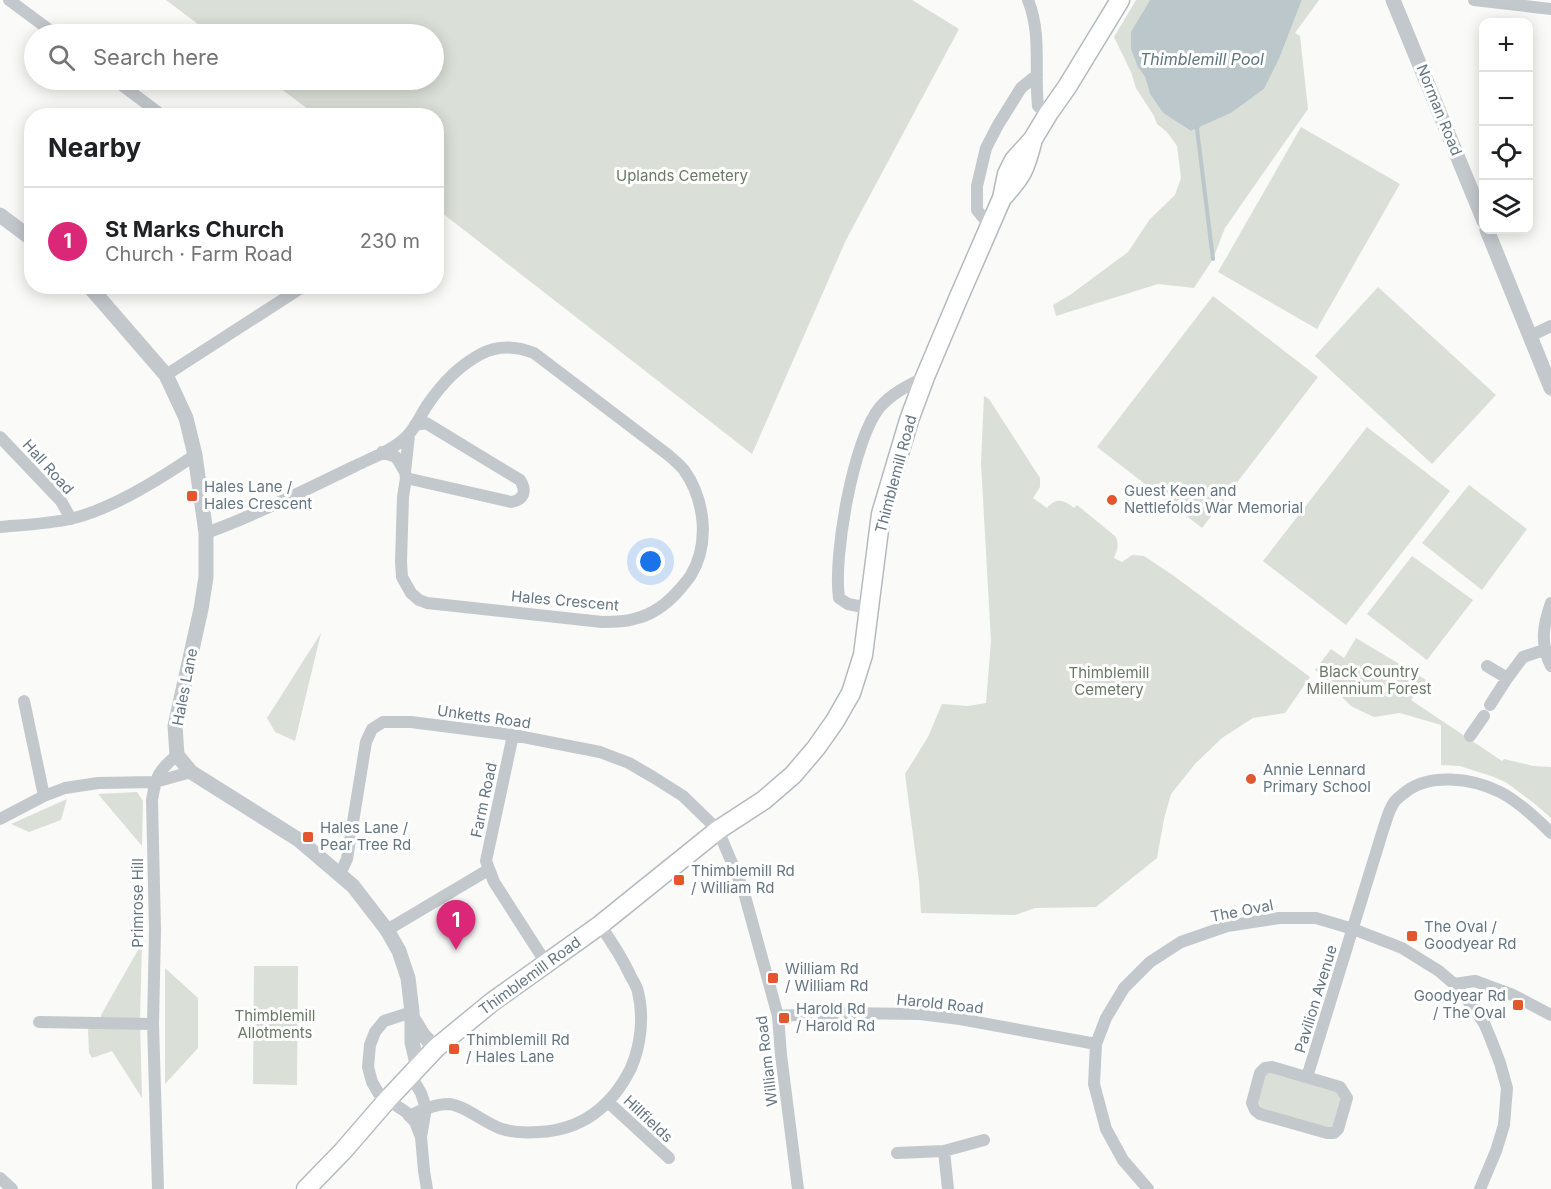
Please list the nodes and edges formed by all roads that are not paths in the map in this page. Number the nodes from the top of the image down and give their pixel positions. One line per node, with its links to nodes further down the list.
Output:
1 (9, 0): 7 (street)
2 (1028, 0): 8 (street)
3 (1120, 0): 11 (main road, Thimblemill Road)
4 (1474, 0): 6 (street)
5 (1398, 1): 12 (street, Norman Road)
6 (1551, 9)
7 (41, 24)
8 (1038, 75): 11 (street); 14 (street)
9 (128, 90): 10 (street)
10 (152, 108)
11 (1048, 114): 14 (main road, Thimblemill Road)
12 (1479, 208)
13 (0, 215): 15 (street)
14 (990, 225): 22 (main road, Thimblemill Road)
15 (24, 233)
16 (1489, 234): 20 (street)
17 (96, 294): 21 (street, Hales Lane)
18 (292, 294): 21 (street)
19 (1551, 326): 20 (street)
20 (1530, 336): 23 (street)
21 (166, 375): 27 (street, Hales Lane)
22 (925, 377): 33 (main road, Thimblemill Road); 33 (street, Thimblemill Road)
23 (1551, 388)
24 (412, 430): 26 (street, Hales Crescent); 28 (street, Hales Crescent); 28 (street); 28 (street, Hales Crescent)
25 (0, 437): 29 (street, Hall Road)
26 (382, 452): 28 (street); 31 (street, Hales Crescent)
27 (195, 455): 29 (street); 31 (street, Hales Lane)
28 (406, 475)
29 (71, 519): 30 (street)
30 (0, 527)
31 (206, 533): 41 (street, Hales Lane)
32 (1551, 603): 34 (street)
33 (868, 608): 46 (main road, Thimblemill Road)
34 (1544, 650): 36 (street); 37 (street)
35 (1487, 666): 37 (street)
36 (1551, 666)
37 (1507, 678): 40 (street)
38 (24, 701): 44 (street)
39 (513, 735): 46 (street, Unketts Road); 48 (street, Farm Road); 49 (street, Unketts Road)
40 (1470, 736)
41 (177, 755): 42 (street); 43 (street)
42 (191, 772): 43 (street); 49 (street)
43 (155, 782): 44 (street); 59 (street, Primrose Hill)
44 (44, 796): 45 (street)
45 (0, 819)
46 (718, 830): 50 (main road, Thimblemill Road); 57 (street, William Road)
47 (1551, 833): 51 (street, Pavilion Avenue)
48 (488, 870): 52 (street); 53 (street)
49 (340, 874): 52 (street)
50 (600, 925): 53 (main road, Thimblemill Road); 65 (street, Hillfields)
51 (1353, 929): 54 (street, The Oval); 60 (street, The Oval); 63 (street, Pavilion Avenue)
52 (387, 930): 55 (street)
53 (546, 963): 61 (main road, Thimblemill Road)
54 (1454, 984): 56 (street); 81 (street)
55 (412, 1015): 61 (street); 62 (street); 64 (street)
56 (1551, 1015)
57 (778, 1016): 60 (street, Harold Road); 78 (street, William Road)
58 (39, 1022): 59 (street)
59 (153, 1024): 75 (street, Primrose Hill)
60 (1096, 1044): 80 (street, The Oval)
61 (436, 1048): 62 (main road, Thimblemill Road)
62 (415, 1072): 64 (main road, Thimblemill Road); 66 (street)
63 (1307, 1077): 63 (street, Pavilion Avenue)
64 (388, 1099): 67 (street); 76 (main road, Thimblemill Road)
65 (608, 1102): 66 (street, Hillfields); 72 (street, Hillfields)
66 (426, 1108): 67 (street, Hillfields); 68 (street)
67 (409, 1116): 68 (street)
68 (421, 1137): 77 (street)
69 (984, 1140): 70 (street)
70 (944, 1151): 71 (street); 79 (street)
71 (897, 1154)
72 (669, 1158)
73 (0, 1178): 74 (street)
74 (12, 1189)
75 (158, 1189)
76 (306, 1189)
77 (427, 1189)
78 (798, 1189)
79 (948, 1189)
80 (1148, 1189)
81 (1480, 1189)

